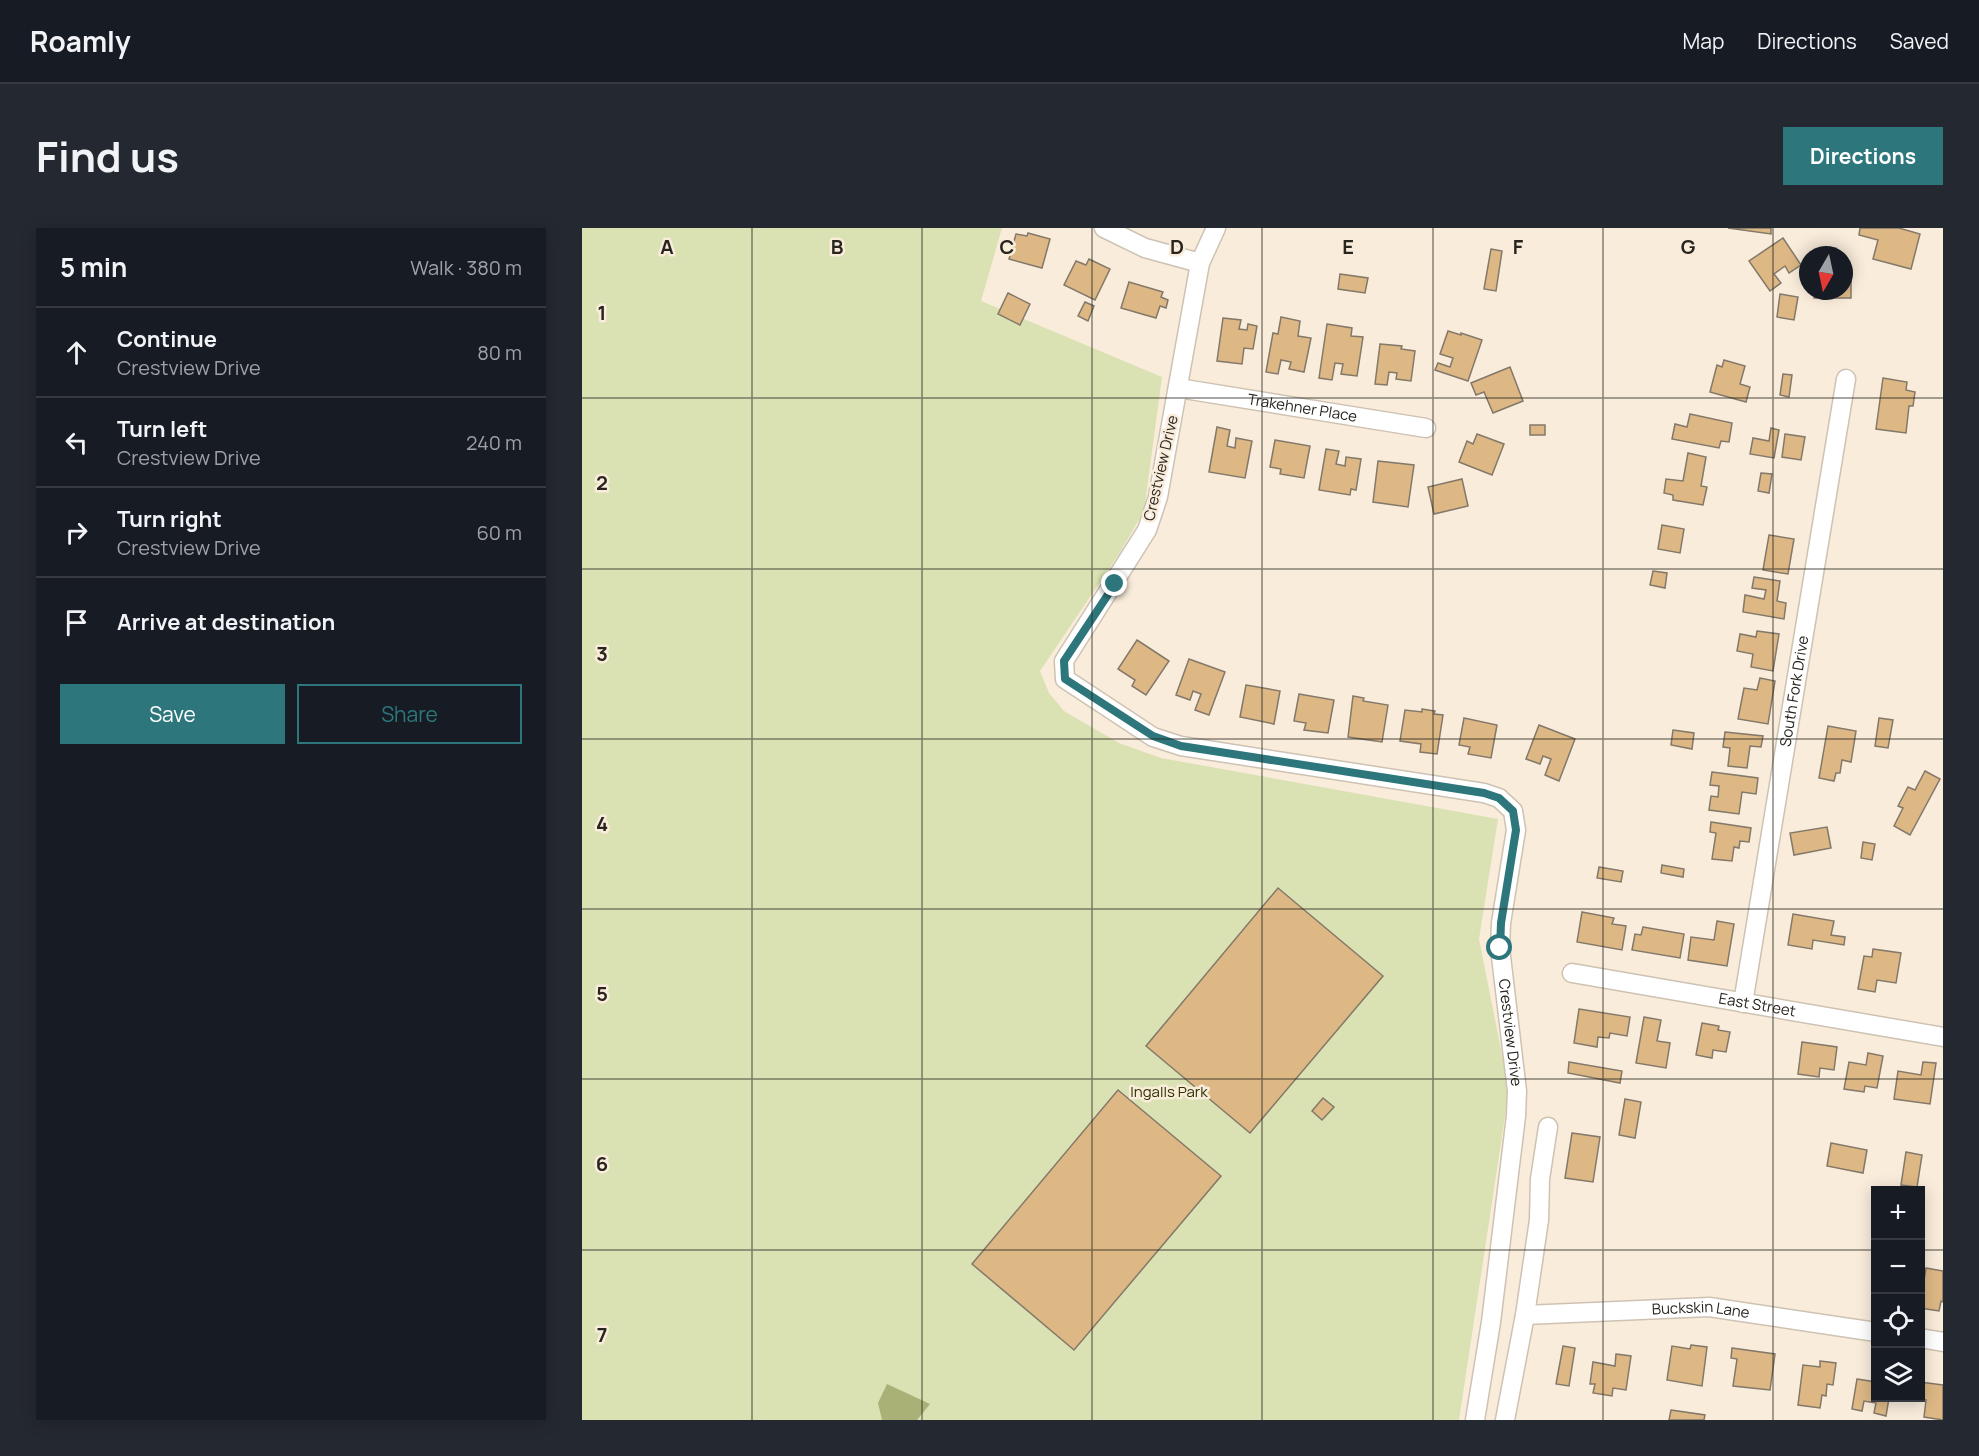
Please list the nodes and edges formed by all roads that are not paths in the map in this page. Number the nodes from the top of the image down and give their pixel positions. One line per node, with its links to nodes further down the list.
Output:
1 (1104, 228): 3 (street)
2 (1216, 228): 3 (street, Crestview Drive)
3 (1200, 263): 5 (street, Crestview Drive)
4 (1846, 379): 8 (street, South Fork Drive)
5 (1178, 388): 6 (street, Trakehner Place); 15 (street, Crestview Drive)
6 (1426, 428)
7 (1572, 973): 8 (street, East Street)
8 (1743, 1003): 9 (street, East Street)
9 (1943, 1037)
10 (1548, 1127): 11 (street)
11 (1525, 1315): 12 (street, Buckskin Lane); 16 (street)
12 (1871, 1331)
13 (1925, 1339): 14 (street)
14 (1943, 1342)
15 (1475, 1420)
16 (1505, 1420)

